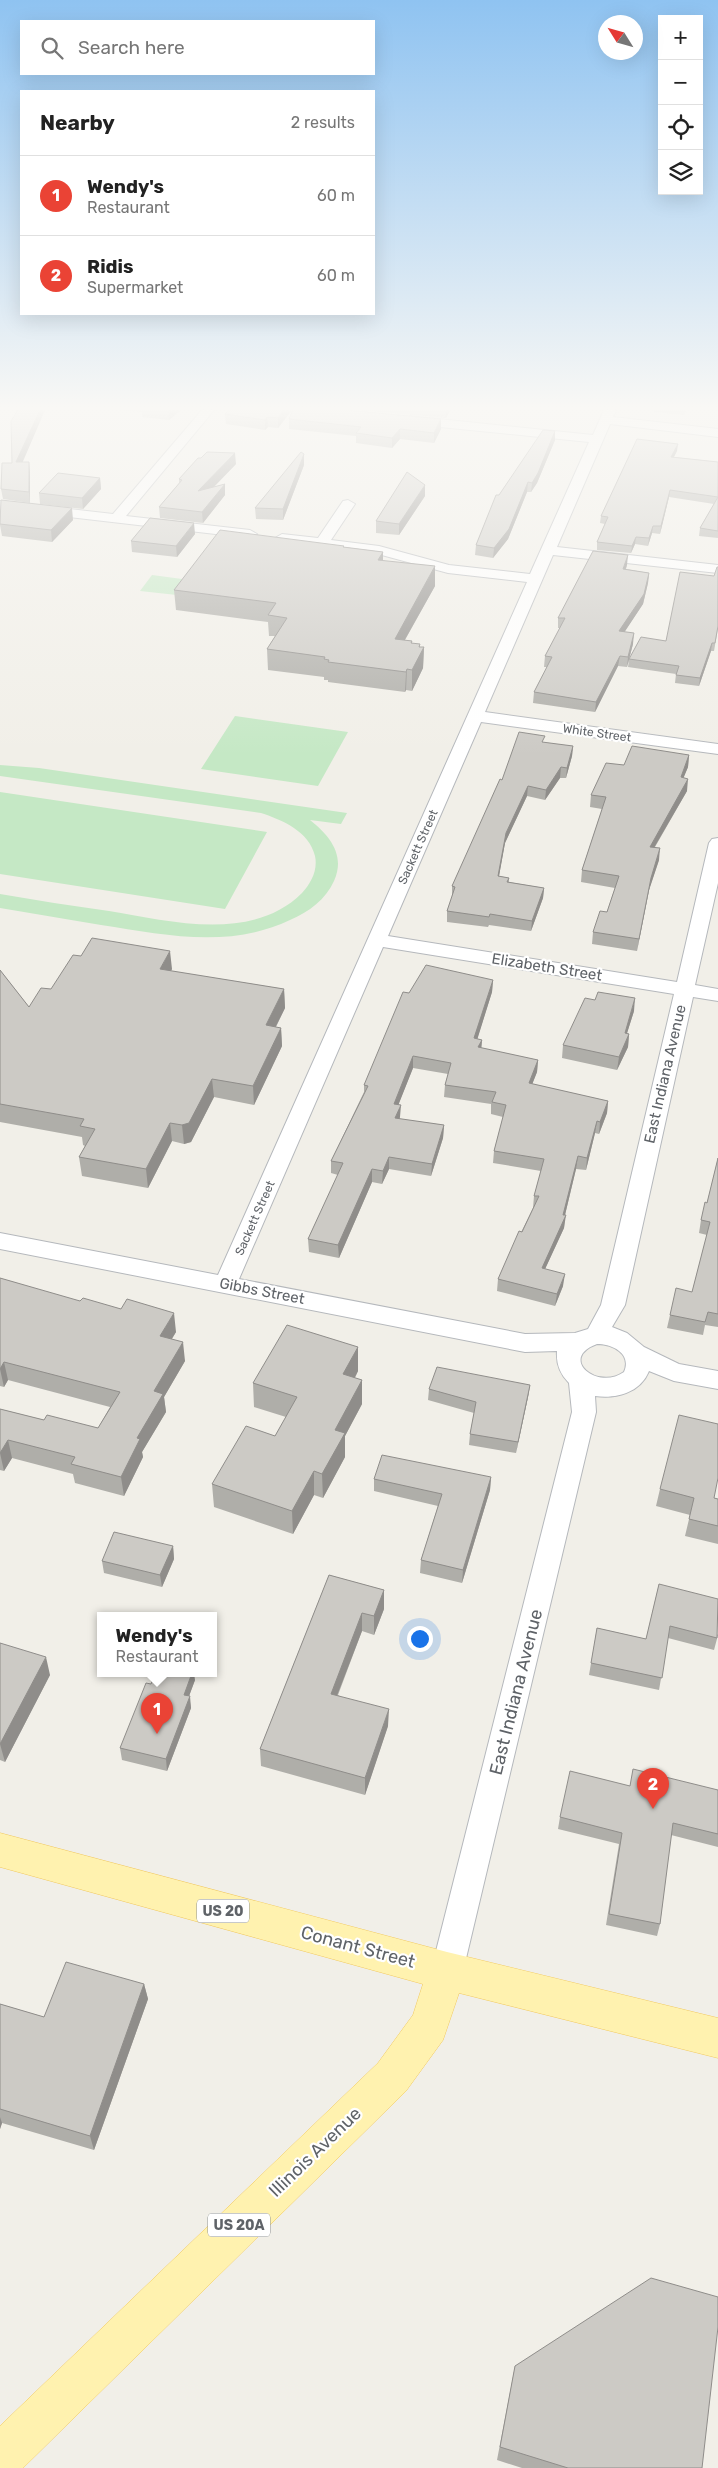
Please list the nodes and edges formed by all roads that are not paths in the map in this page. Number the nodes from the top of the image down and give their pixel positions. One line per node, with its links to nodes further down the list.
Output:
1 (169, 525): 4 (street)
2 (334, 525): 4 (street)
3 (559, 525): 5 (street, Sackett Street)
4 (322, 543): 7 (street)
5 (549, 550): 6 (street); 7 (street, Sackett Street)
6 (718, 569)
7 (535, 579): 8 (street, Sackett Street)
8 (476, 716): 9 (street, White Street); 11 (street, Sackett Street)
9 (718, 749)
10 (718, 843): 12 (street, East Indiana Avenue)
11 (377, 940): 12 (street, Elizabeth Street); 15 (street, Sackett Street)
12 (684, 989): 13 (street, Elizabeth Street); 16 (street, East Indiana Avenue)
13 (718, 994)
14 (0, 1241): 15 (street, Gibbs Street)
15 (225, 1284): 18 (street, Gibbs Street)
16 (613, 1305): 17 (street, East Indiana Avenue); 19 (street, East Indiana Avenue)
17 (586, 1338): 18 (street, Gibbs Street); 19 (street); 21 (street)
18 (525, 1343): 21 (street, Gibbs Street)
19 (628, 1346): 20 (street); 23 (street)
20 (674, 1372): 22 (street); 23 (street)
21 (574, 1373): 23 (street); 24 (street, East Indiana Avenue)
22 (718, 1380)
23 (621, 1384): 24 (street)
24 (584, 1412): 26 (street, East Indiana Avenue)
25 (0, 1850): 26 (main road, Conant Street / US 20)
26 (447, 1971): 27 (main road, Conant Street / US 20); 28 (main road, Illinois Avenue / US 20A)
27 (718, 2038)
28 (0, 2458)

